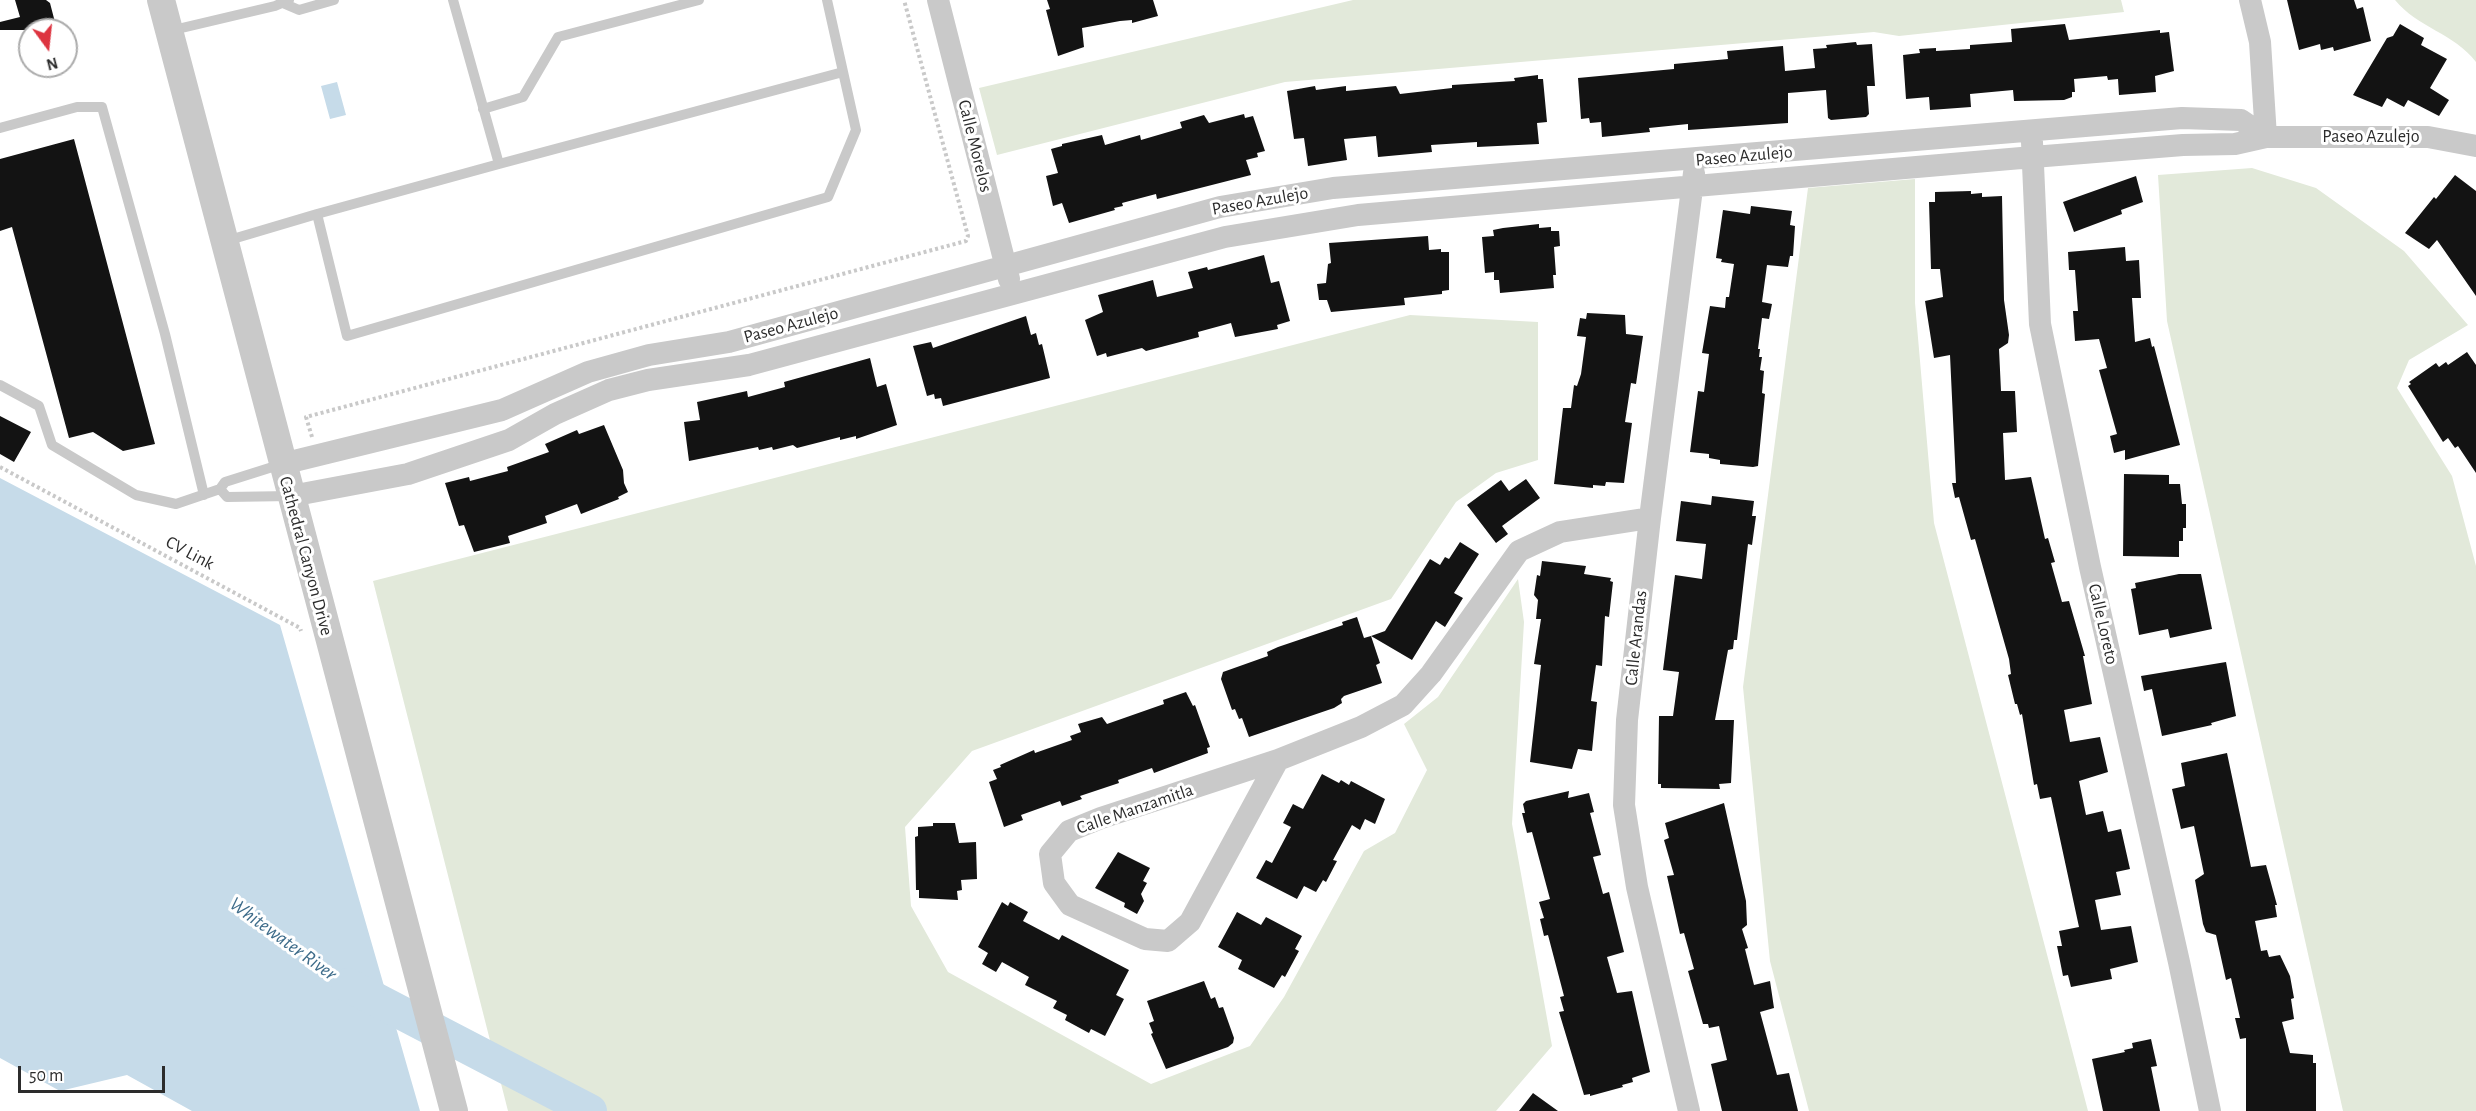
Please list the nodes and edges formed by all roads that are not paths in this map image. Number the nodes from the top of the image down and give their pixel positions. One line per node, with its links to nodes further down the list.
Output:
1 (161, 0): 9 (street, Cathedral Canyon Drive)
2 (334, 0): 8 (lane)
3 (453, 0): 11 (lane)
4 (699, 0): 11 (lane)
5 (827, 0): 10 (lane)
6 (938, 0): 22 (street, Calle Morelos)
7 (2250, 0): 14 (street)
8 (281, 2): 9 (lane)
9 (169, 31): 21 (street, Cathedral Canyon Drive)
10 (843, 72): 18 (lane); 20 (lane)
11 (483, 109): 18 (lane)
12 (0, 128): 27 (lane)
13 (2032, 132): 14 (street, Paseo Azulejo); 16 (street, Calle Loreto); 17 (street, Paseo Azulejo)
14 (2266, 137): 15 (street, Paseo Azulejo); 16 (street, Paseo Azulejo)
15 (2476, 146)
16 (2033, 157): 19 (street, Paseo Azulejo); 33 (street, Calle Loreto)
17 (1696, 160): 19 (street, Calle Arandas); 22 (street, Paseo Azulejo)
18 (499, 164): 20 (lane)
19 (1692, 186): 23 (street, Paseo Azulejo); 29 (street, Calle Arandas)
20 (317, 214): 21 (lane)
21 (224, 241): 25 (street, Cathedral Canyon Drive)
22 (1006, 266): 23 (street, Calle Morelos); 25 (street, Paseo Azulejo)
23 (1013, 292): 28 (street, Paseo Azulejo)
24 (0, 385): 27 (lane)
25 (282, 464): 26 (lane); 28 (street, Cathedral Canyon Drive)
26 (220, 489): 27 (lane); 28 (lane)
27 (204, 495)
28 (291, 496): 31 (street, Cathedral Canyon Drive)
29 (1650, 518): 30 (street, Calle Manzamitla); 32 (street, Calle Arandas)
30 (1278, 760): 30 (street, Calle Manzamitla)
31 (454, 1111)
32 (1689, 1111)
33 (2210, 1111)

